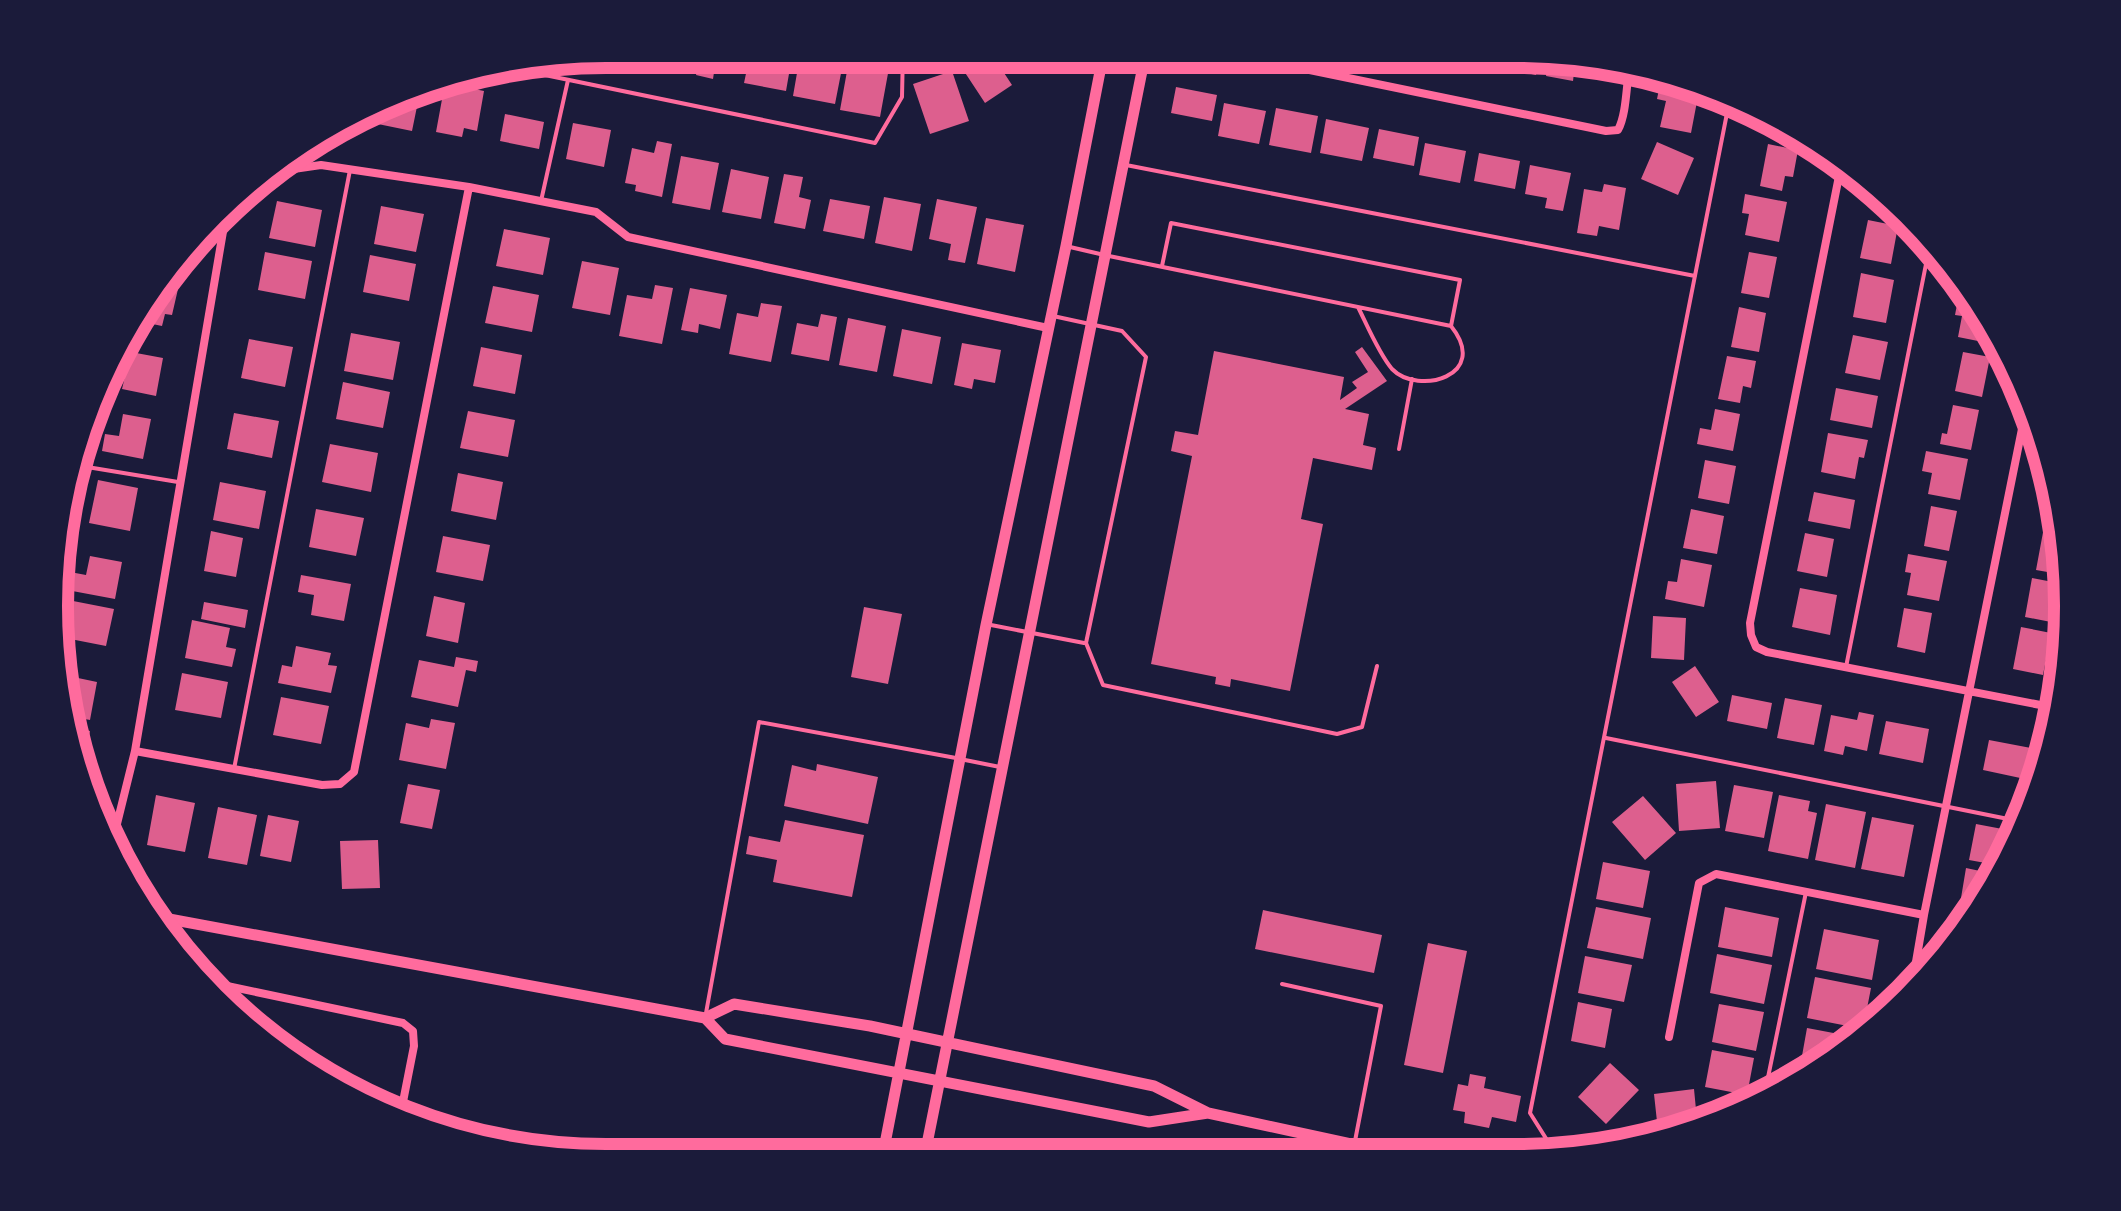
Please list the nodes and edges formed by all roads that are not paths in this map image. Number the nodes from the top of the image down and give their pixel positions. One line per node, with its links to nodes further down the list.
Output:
1 (903, 68): 6 (lane)
2 (1101, 68): 16 (main road)
3 (1143, 68): 9 (main road)
4 (1299, 68): 7 (street)
5 (528, 73): 6 (lane)
6 (568, 80): 14 (lane)
7 (1627, 80)
8 (1727, 111): 20 (lane)
9 (1124, 164): 17 (main road); 20 (lane)
10 (292, 169): 11 (street)
11 (350, 170): 13 (street); 41 (lane)
12 (1839, 176): 34 (street)
13 (469, 187): 14 (street); 41 (street)
14 (541, 201): 22 (street)
15 (224, 226): 29 (street)
16 (1066, 246): 17 (lane); 22 (main road)
17 (1105, 255): 19 (lane); 23 (main road)
18 (1927, 259): 34 (lane)
19 (1162, 266): 21 (lane); 24 (lane)
20 (1695, 276): 37 (lane)
21 (1358, 307): 24 (lane); 25 (lane)
22 (1049, 322): 23 (lane); 30 (main road)
23 (1092, 324): 31 (main road); 32 (lane)
24 (1450, 326): 25 (lane)
25 (1412, 379): 27 (lane)
26 (2023, 426): 35 (street)
27 (1399, 448)
28 (86, 467): 29 (lane)
29 (181, 483): 38 (street)
30 (986, 624): 31 (lane); 39 (main road)
31 (1028, 633): 32 (lane); 40 (main road)
32 (1086, 643): 33 (lane)
33 (1377, 666)
34 (1846, 667): 35 (street)
35 (1970, 691): 36 (street); 42 (street)
36 (2044, 706)
37 (1604, 738): 42 (lane); 60 (lane)
38 (136, 751): 41 (street); 44 (street)
39 (959, 758): 40 (lane); 51 (lane); 52 (main road)
40 (1001, 767): 54 (main road)
41 (234, 769)
42 (1946, 807): 43 (lane); 46 (street)
43 (2009, 819)
44 (116, 828)
45 (1806, 892): 46 (street); 53 (street); 56 (lane)
46 (1924, 915): 48 (street)
47 (169, 919): 51 (main road)
48 (1915, 965)
49 (1282, 984): 64 (lane)
50 (224, 985): 58 (street)
51 (705, 1018): 52 (main road); 55 (main road)
52 (906, 1035): 54 (main road); 55 (main road)
53 (1669, 1038)
54 (948, 1042): 57 (main road); 59 (main road)
55 (900, 1072): 57 (main road); 61 (main road)
56 (1767, 1080)
57 (940, 1081): 59 (main road); 62 (main road)
58 (403, 1104)
59 (1208, 1114): 63 (main road)
60 (1556, 1142)
61 (885, 1144)
62 (927, 1144)
63 (1345, 1144)
64 (1354, 1144)

